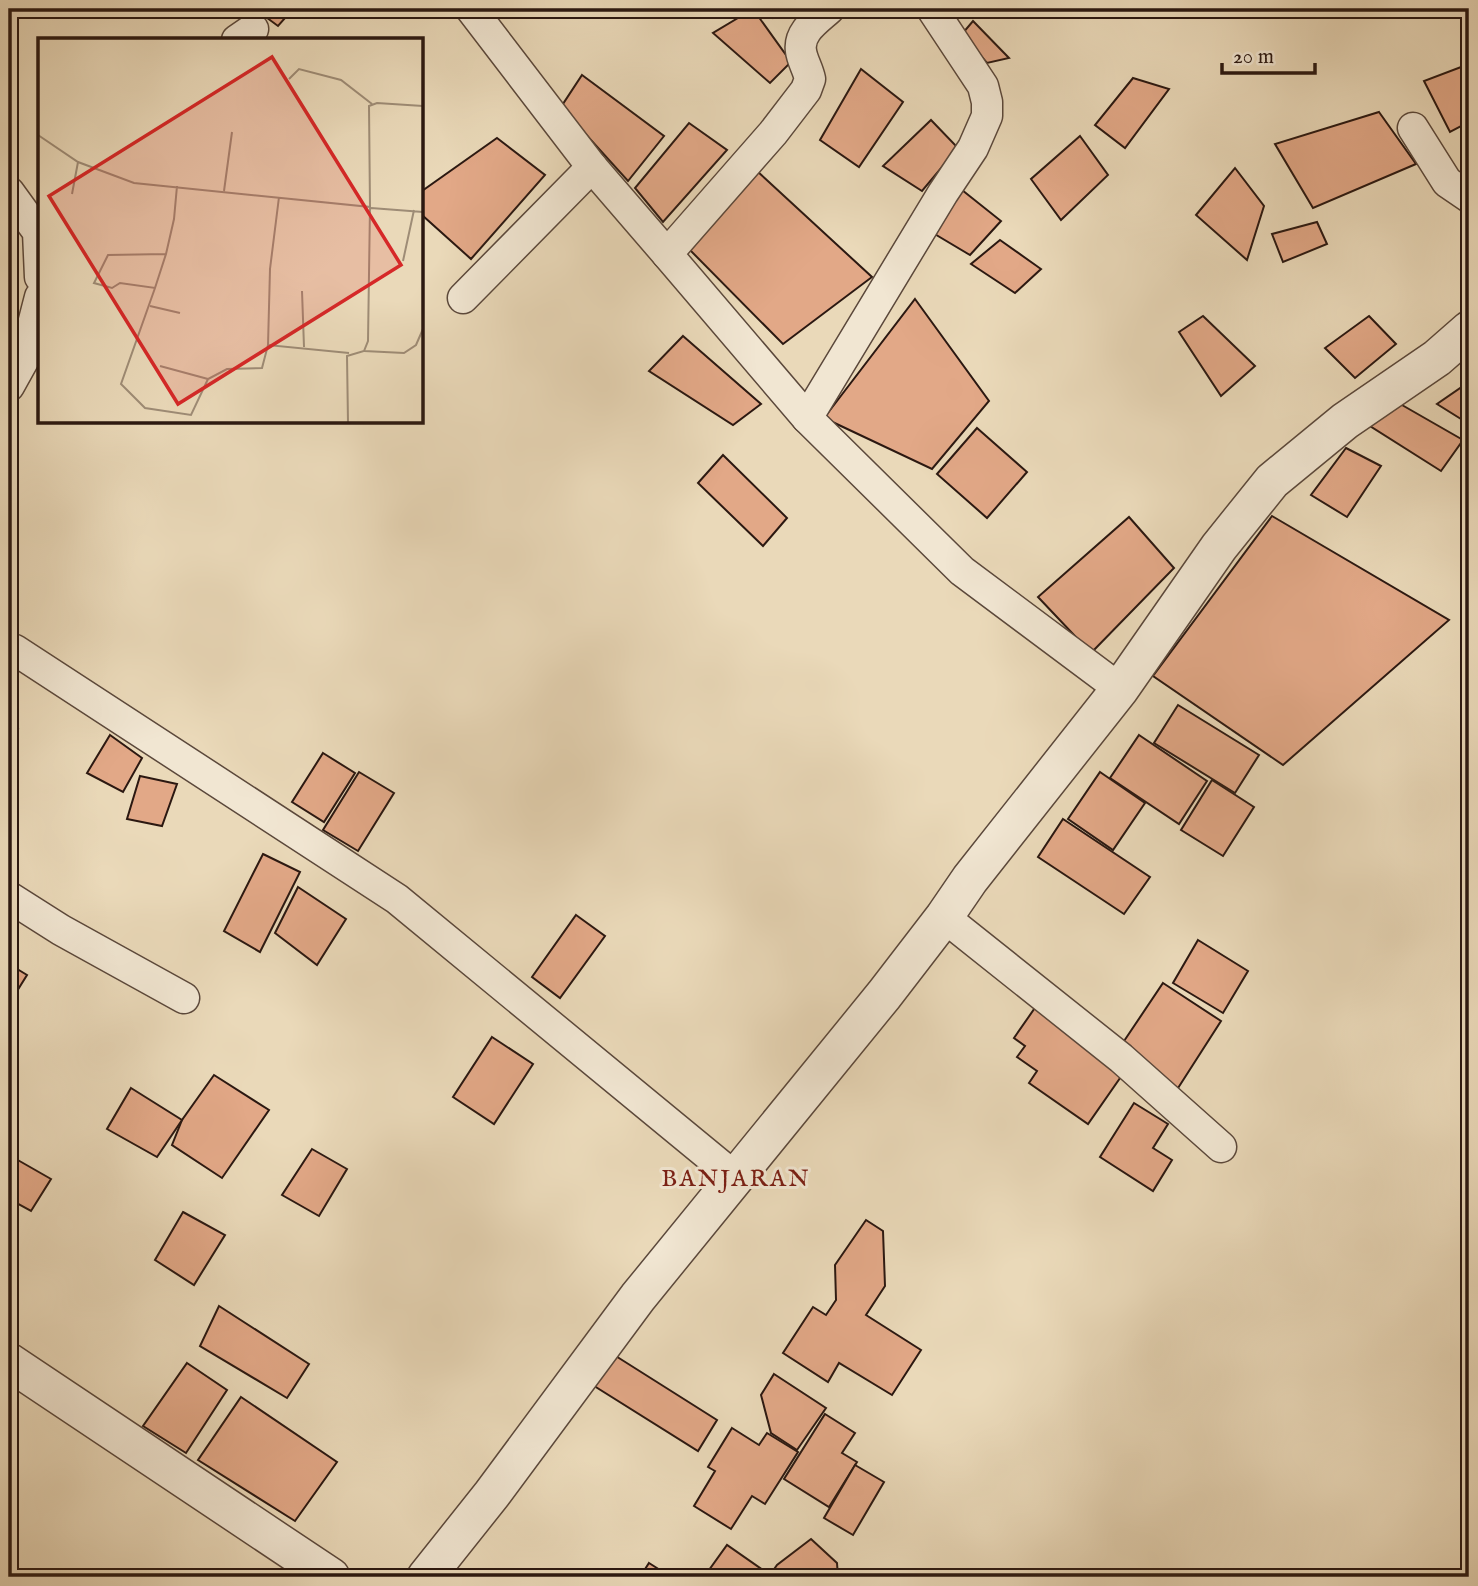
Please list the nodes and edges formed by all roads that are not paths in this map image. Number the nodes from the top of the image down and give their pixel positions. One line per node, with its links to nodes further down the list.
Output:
1 (471, 9): 5 (street)
2 (829, 9): 9 (street)
3 (932, 9): 14 (street)
4 (1413, 128): 7 (street)
5 (592, 167): 9 (street); 10 (street)
6 (9, 192): 8 (street)
7 (1469, 197)
8 (38, 229)
9 (667, 254): 14 (street)
10 (463, 298)
11 (38, 305): 13 (street)
12 (1469, 330): 16 (street)
13 (9, 386)
14 (807, 418): 16 (street)
15 (11, 651): 21 (street)
16 (1120, 689): 18 (street)
17 (9, 897): 19 (street)
18 (944, 917): 20 (street); 21 (street)
19 (184, 998)
20 (1221, 1147)
21 (736, 1178): 24 (street)
22 (9, 1362): 23 (street)
23 (331, 1577)
24 (426, 1577)

